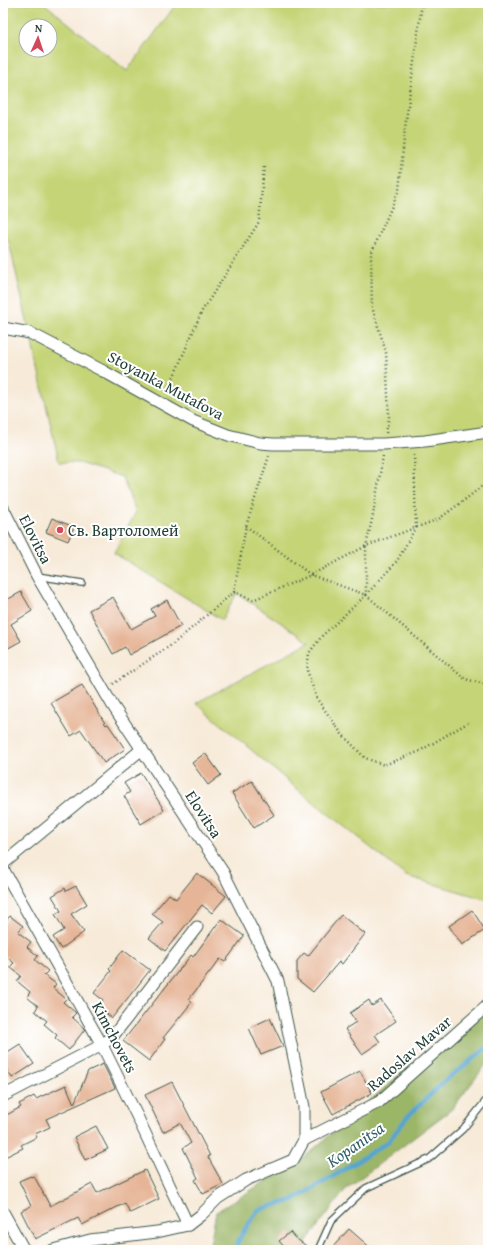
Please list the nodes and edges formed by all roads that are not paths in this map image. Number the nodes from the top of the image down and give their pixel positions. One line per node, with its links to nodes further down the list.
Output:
1 (3, 328): 2 (street, Stoyanka Mutafova)
2 (488, 432)
3 (3, 508): 4 (street, Elovitsa)
4 (38, 576): 5 (lane); 6 (street, Elovitsa)
5 (82, 583)
6 (142, 749): 7 (street); 14 (street, Elovitsa)
7 (3, 864)
8 (3, 869): 11 (street, Kimchovets)
9 (197, 927): 11 (street)
10 (488, 1005): 14 (street, Radoslav Mavar)
11 (102, 1045): 12 (street); 16 (street, Kimchovets)
12 (3, 1096)
13 (488, 1098): 19 (lane)
14 (304, 1140): 16 (street, Elovitsa)
15 (3, 1212): 17 (street)
16 (188, 1225): 18 (street)
17 (24, 1250)
18 (53, 1250)
19 (318, 1250)

